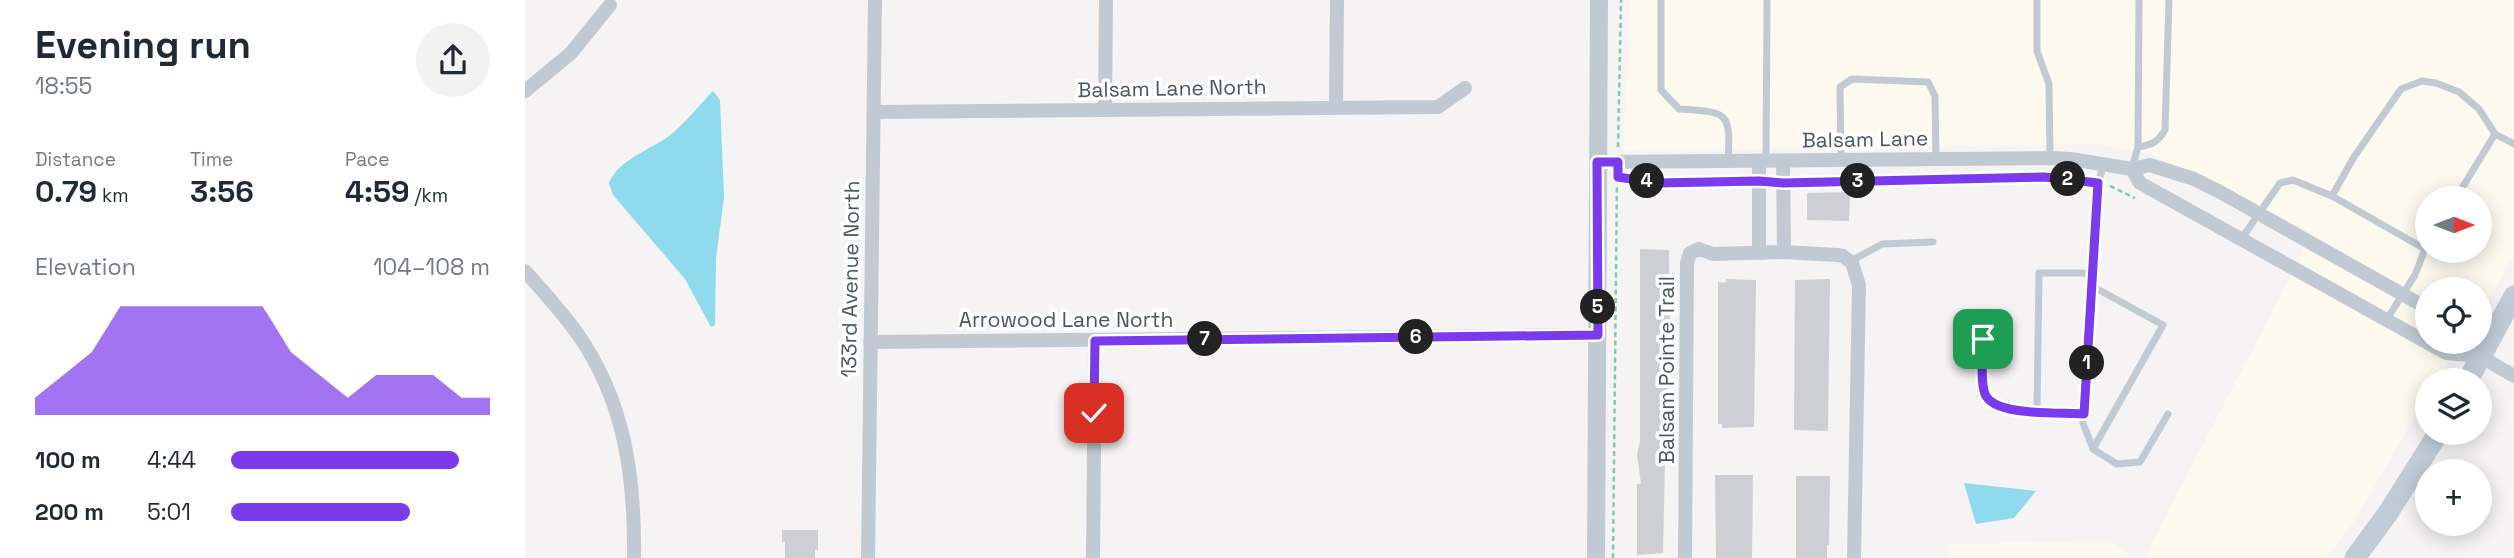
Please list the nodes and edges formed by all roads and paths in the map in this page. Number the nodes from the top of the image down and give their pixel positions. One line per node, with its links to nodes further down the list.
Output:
1 (875, 0): 16 (street, 133rd Avenue North)
2 (1107, 0): 15 (street)
3 (1337, 0): 14 (street)
4 (1599, 0): 25 (street)
5 (1621, 0): 26 (path)
6 (1661, 0): 27 (lane)
7 (1767, 0): 22 (lane)
8 (2037, 0): 21 (lane)
9 (2139, 0): 19 (lane)
10 (2169, 0): 19 (lane)
11 (610, 5): 13 (street)
12 (1465, 88): 14 (street, Balsam Lane North)
13 (525, 91)
14 (1336, 106): 15 (street, Balsam Lane North)
15 (1105, 110): 16 (street, Balsam Lane North)
16 (874, 112): 57 (street, 133rd Avenue North)
17 (2495, 134): 18 (lane); 34 (lane); 35 (lane)
18 (2514, 144)
19 (2138, 147): 29 (lane)
20 (1936, 159): 21 (street, Balsam Lane); 24 (street, Balsam Lane); 24 (lane)
21 (2050, 159): 28 (street, Balsam Lane)
22 (1762, 161): 23 (street, Balsam Lane); 27 (street, Balsam Lane); 31 (street)
23 (1783, 161): 24 (street, Balsam Lane); 32 (street)
24 (1841, 161)
25 (1597, 162): 26 (street, Balsam Lane); 53 (street)
26 (1618, 162): 27 (street, Balsam Lane); 30 (path)
27 (1728, 162)
28 (2104, 163): 29 (street, Balsam Lane); 33 (lane)
29 (2132, 169): 37 (street, Balsam Lane); 38 (street)
30 (1618, 177): 31 (path); 69 (path)
31 (1759, 181): 42 (street)
32 (1783, 183): 33 (path); 41 (street)
33 (2098, 183): 36 (path); 46 (lane)
34 (2463, 186)
35 (2332, 196): 37 (lane); 39 (lane)
36 (2137, 199)
37 (2258, 214): 38 (lane); 48 (street, Balsam Lane)
38 (2242, 238): 51 (street)
39 (2415, 241)
40 (1933, 243): 43 (lane)
41 (1784, 252): 42 (street, Balsam Pointe Trail); 43 (street, Balsam Pointe Trail)
42 (1759, 253): 70 (street, Balsam Pointe Trail)
43 (1850, 261): 71 (street)
44 (2420, 263): 48 (lane)
45 (525, 271): 65 (street)
46 (2092, 273): 47 (lane); 60 (lane)
47 (2092, 286): 61 (lane); 64 (lane)
48 (2403, 295): 50 (street, Balsam Lane); 51 (lane)
49 (2514, 296): 52 (main road)
50 (2415, 302)
51 (2387, 320): 54 (street)
52 (2492, 326)
53 (1598, 335): 56 (street, Arrowood Lane North); 68 (street)
54 (2415, 336)
55 (1983, 339): 60 (lane)
56 (1095, 341): 57 (street, Arrowood Lane North); 67 (street)
57 (870, 342): 66 (street, 133rd Avenue North)
58 (2482, 354): 59 (street)
59 (2514, 376)
60 (2037, 411): 61 (lane)
61 (2084, 414): 64 (lane)
62 (2168, 414): 64 (lane)
63 (2431, 445): 72 (main road)
64 (2093, 449)
65 (635, 558)
66 (868, 558)
67 (1093, 558)
68 (1597, 558)
69 (1613, 558)
70 (1685, 558)
71 (1854, 558)
72 (2355, 558)

